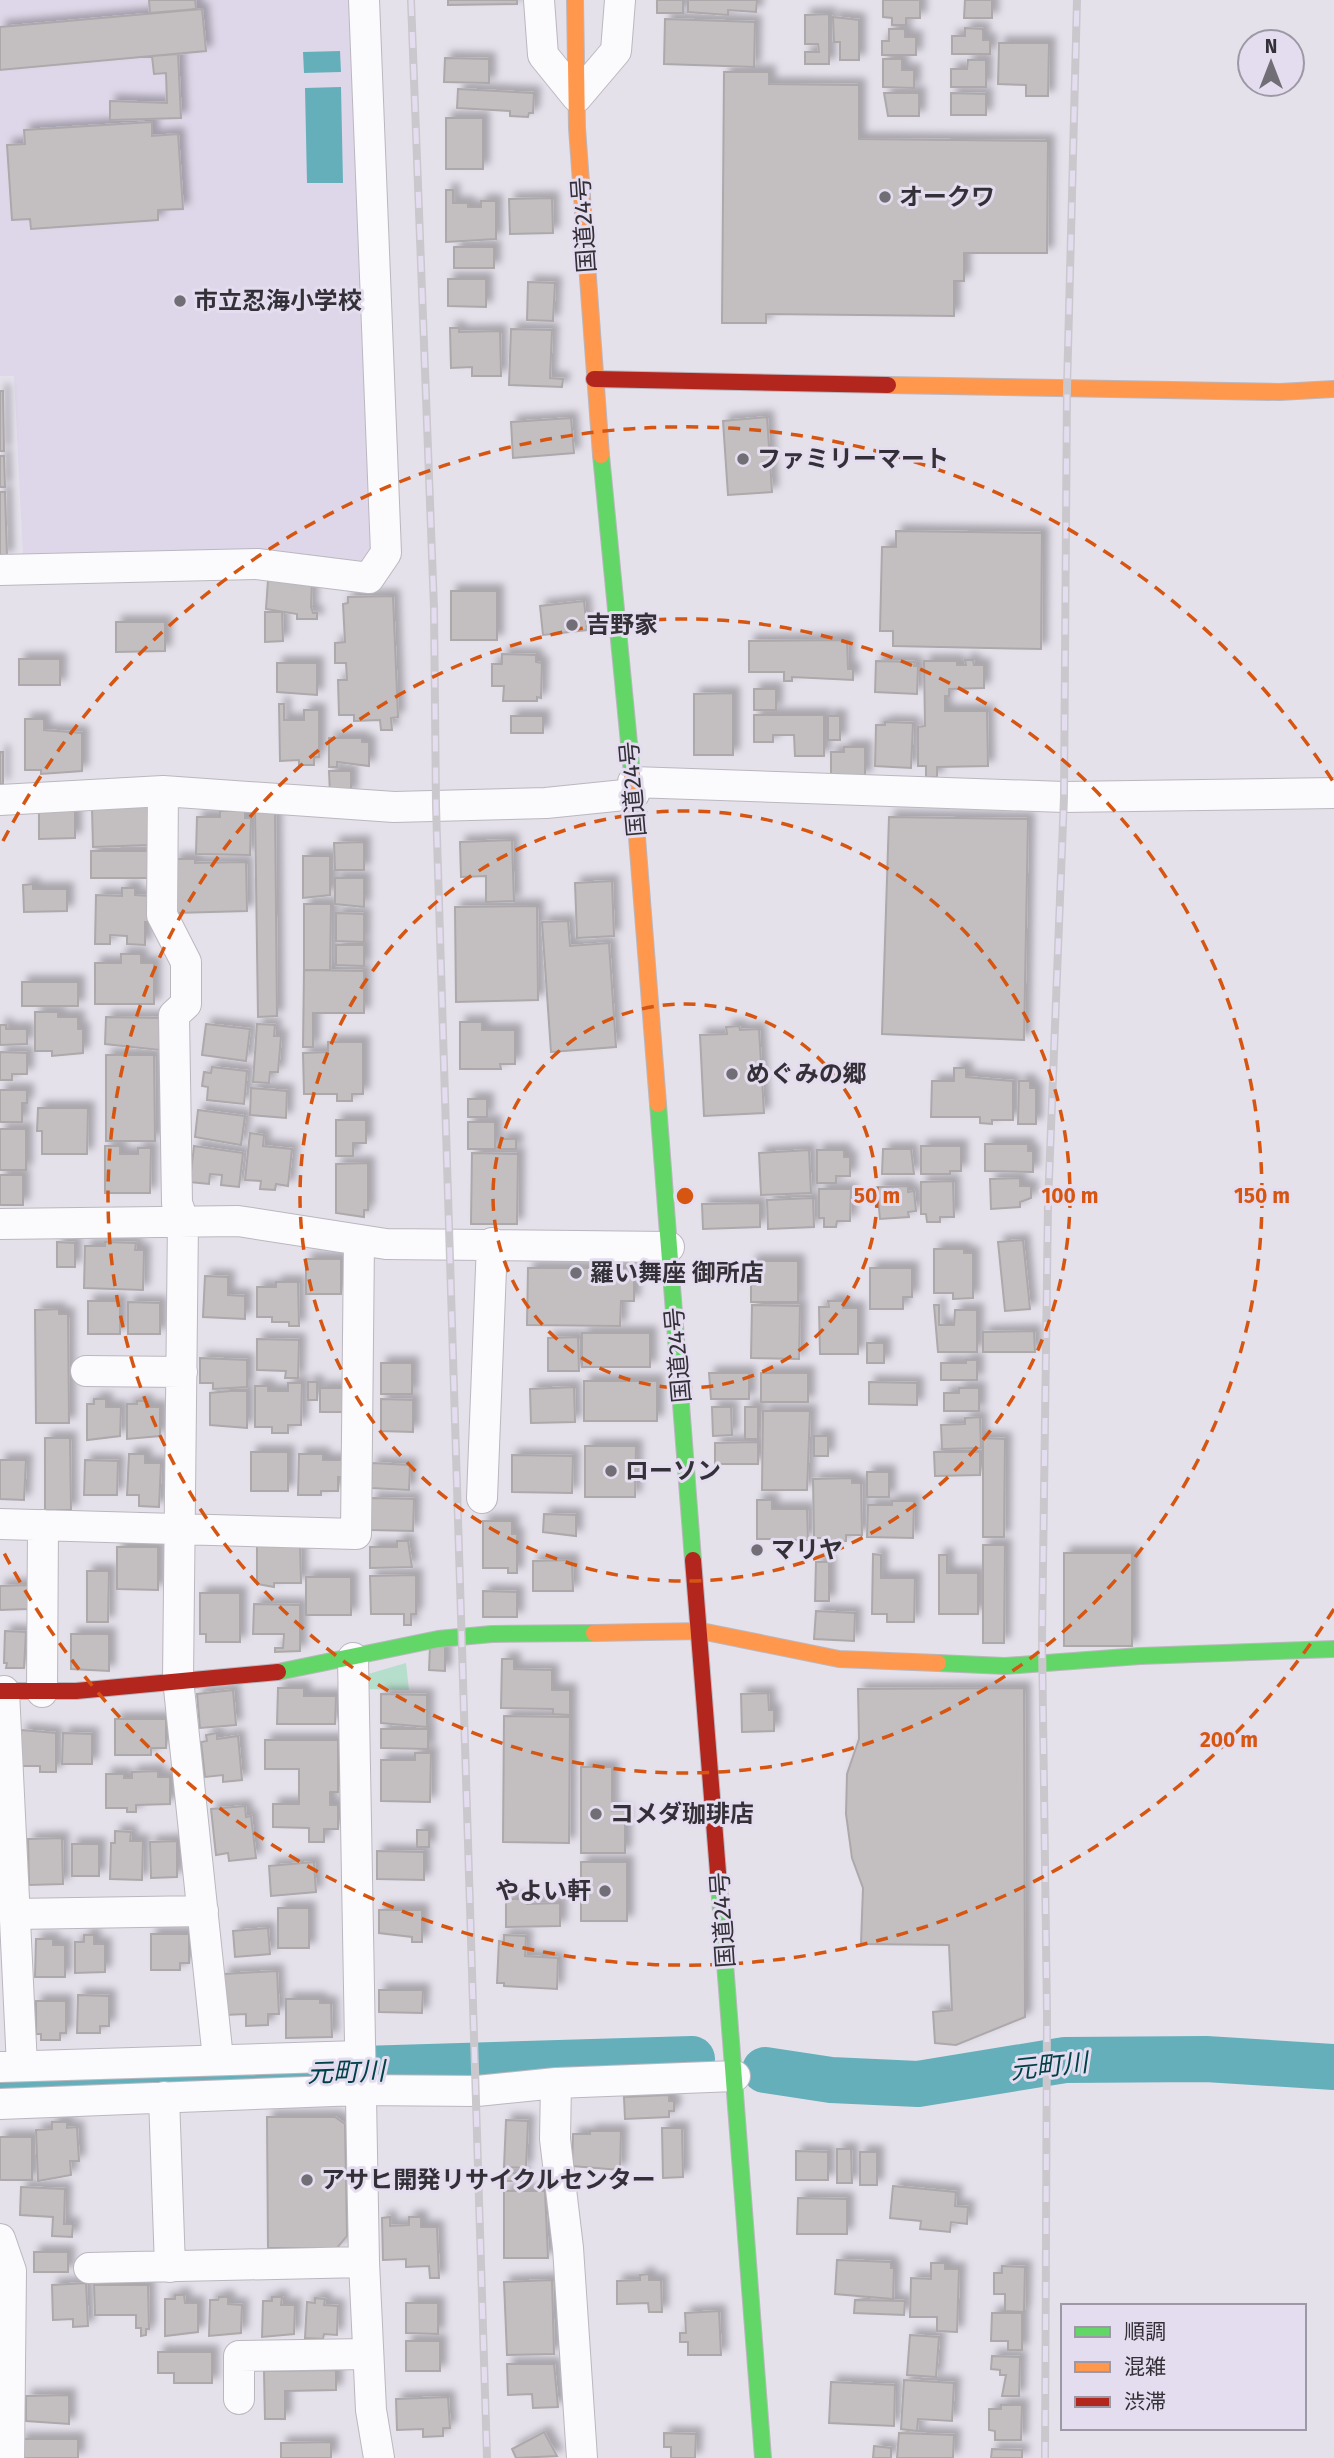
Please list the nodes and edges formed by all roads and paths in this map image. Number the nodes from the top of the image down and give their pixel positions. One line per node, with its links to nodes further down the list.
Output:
1 (364, 0): 8 (street)
2 (539, 0): 5 (street)
3 (575, 0): 5 (main road, 国道24号)
4 (620, 0): 5 (street)
5 (577, 97): 6 (main road, 国道24号)
6 (594, 379): 7 (main road); 9 (main road, 国道24号)
7 (1334, 389)
8 (0, 570)
9 (634, 788): 10 (street); 11 (street); 17 (main road, 国道24号)
10 (163, 791): 12 (street); 13 (street)
11 (1334, 793)
12 (0, 800)
13 (183, 1220): 14 (street); 15 (street); 19 (street)
14 (0, 1224)
15 (359, 1241): 16 (street); 23 (street)
16 (492, 1243): 17 (street); 20 (street)
17 (668, 1248): 24 (main road, 国道24号)
18 (86, 1371): 19 (street)
19 (182, 1373): 23 (street)
20 (482, 1498)
21 (0, 1524): 22 (street)
22 (43, 1525): 23 (street); 29 (street)
23 (180, 1530): 27 (street)
24 (701, 1631): 25 (main road); 26 (main road); 35 (main road, 国道24号)
25 (1334, 1649)
26 (353, 1658): 27 (main road); 32 (street)
27 (178, 1679): 29 (main road); 30 (street)
28 (2, 1691): 29 (main road); 31 (street)
29 (43, 1692)
30 (202, 1911): 31 (street); 33 (street)
31 (14, 1914): 34 (street)
32 (359, 2056): 33 (street); 37 (street)
33 (218, 2059): 34 (street)
34 (11, 2066)
35 (735, 2076): 36 (street); 50 (main road, 国道24号)
36 (556, 2083): 37 (street); 49 (street)
37 (359, 2090): 38 (street); 41 (street)
38 (164, 2097): 39 (street); 42 (street)
39 (0, 2104)
40 (0, 2239): 44 (street)
41 (364, 2262): 42 (street); 45 (street)
42 (170, 2267): 43 (street)
43 (89, 2268)
44 (6, 2271): 47 (street)
45 (368, 2354): 46 (street); 48 (street)
46 (239, 2399)
47 (9, 2458)
48 (379, 2458)
49 (582, 2458)
50 (763, 2458)

